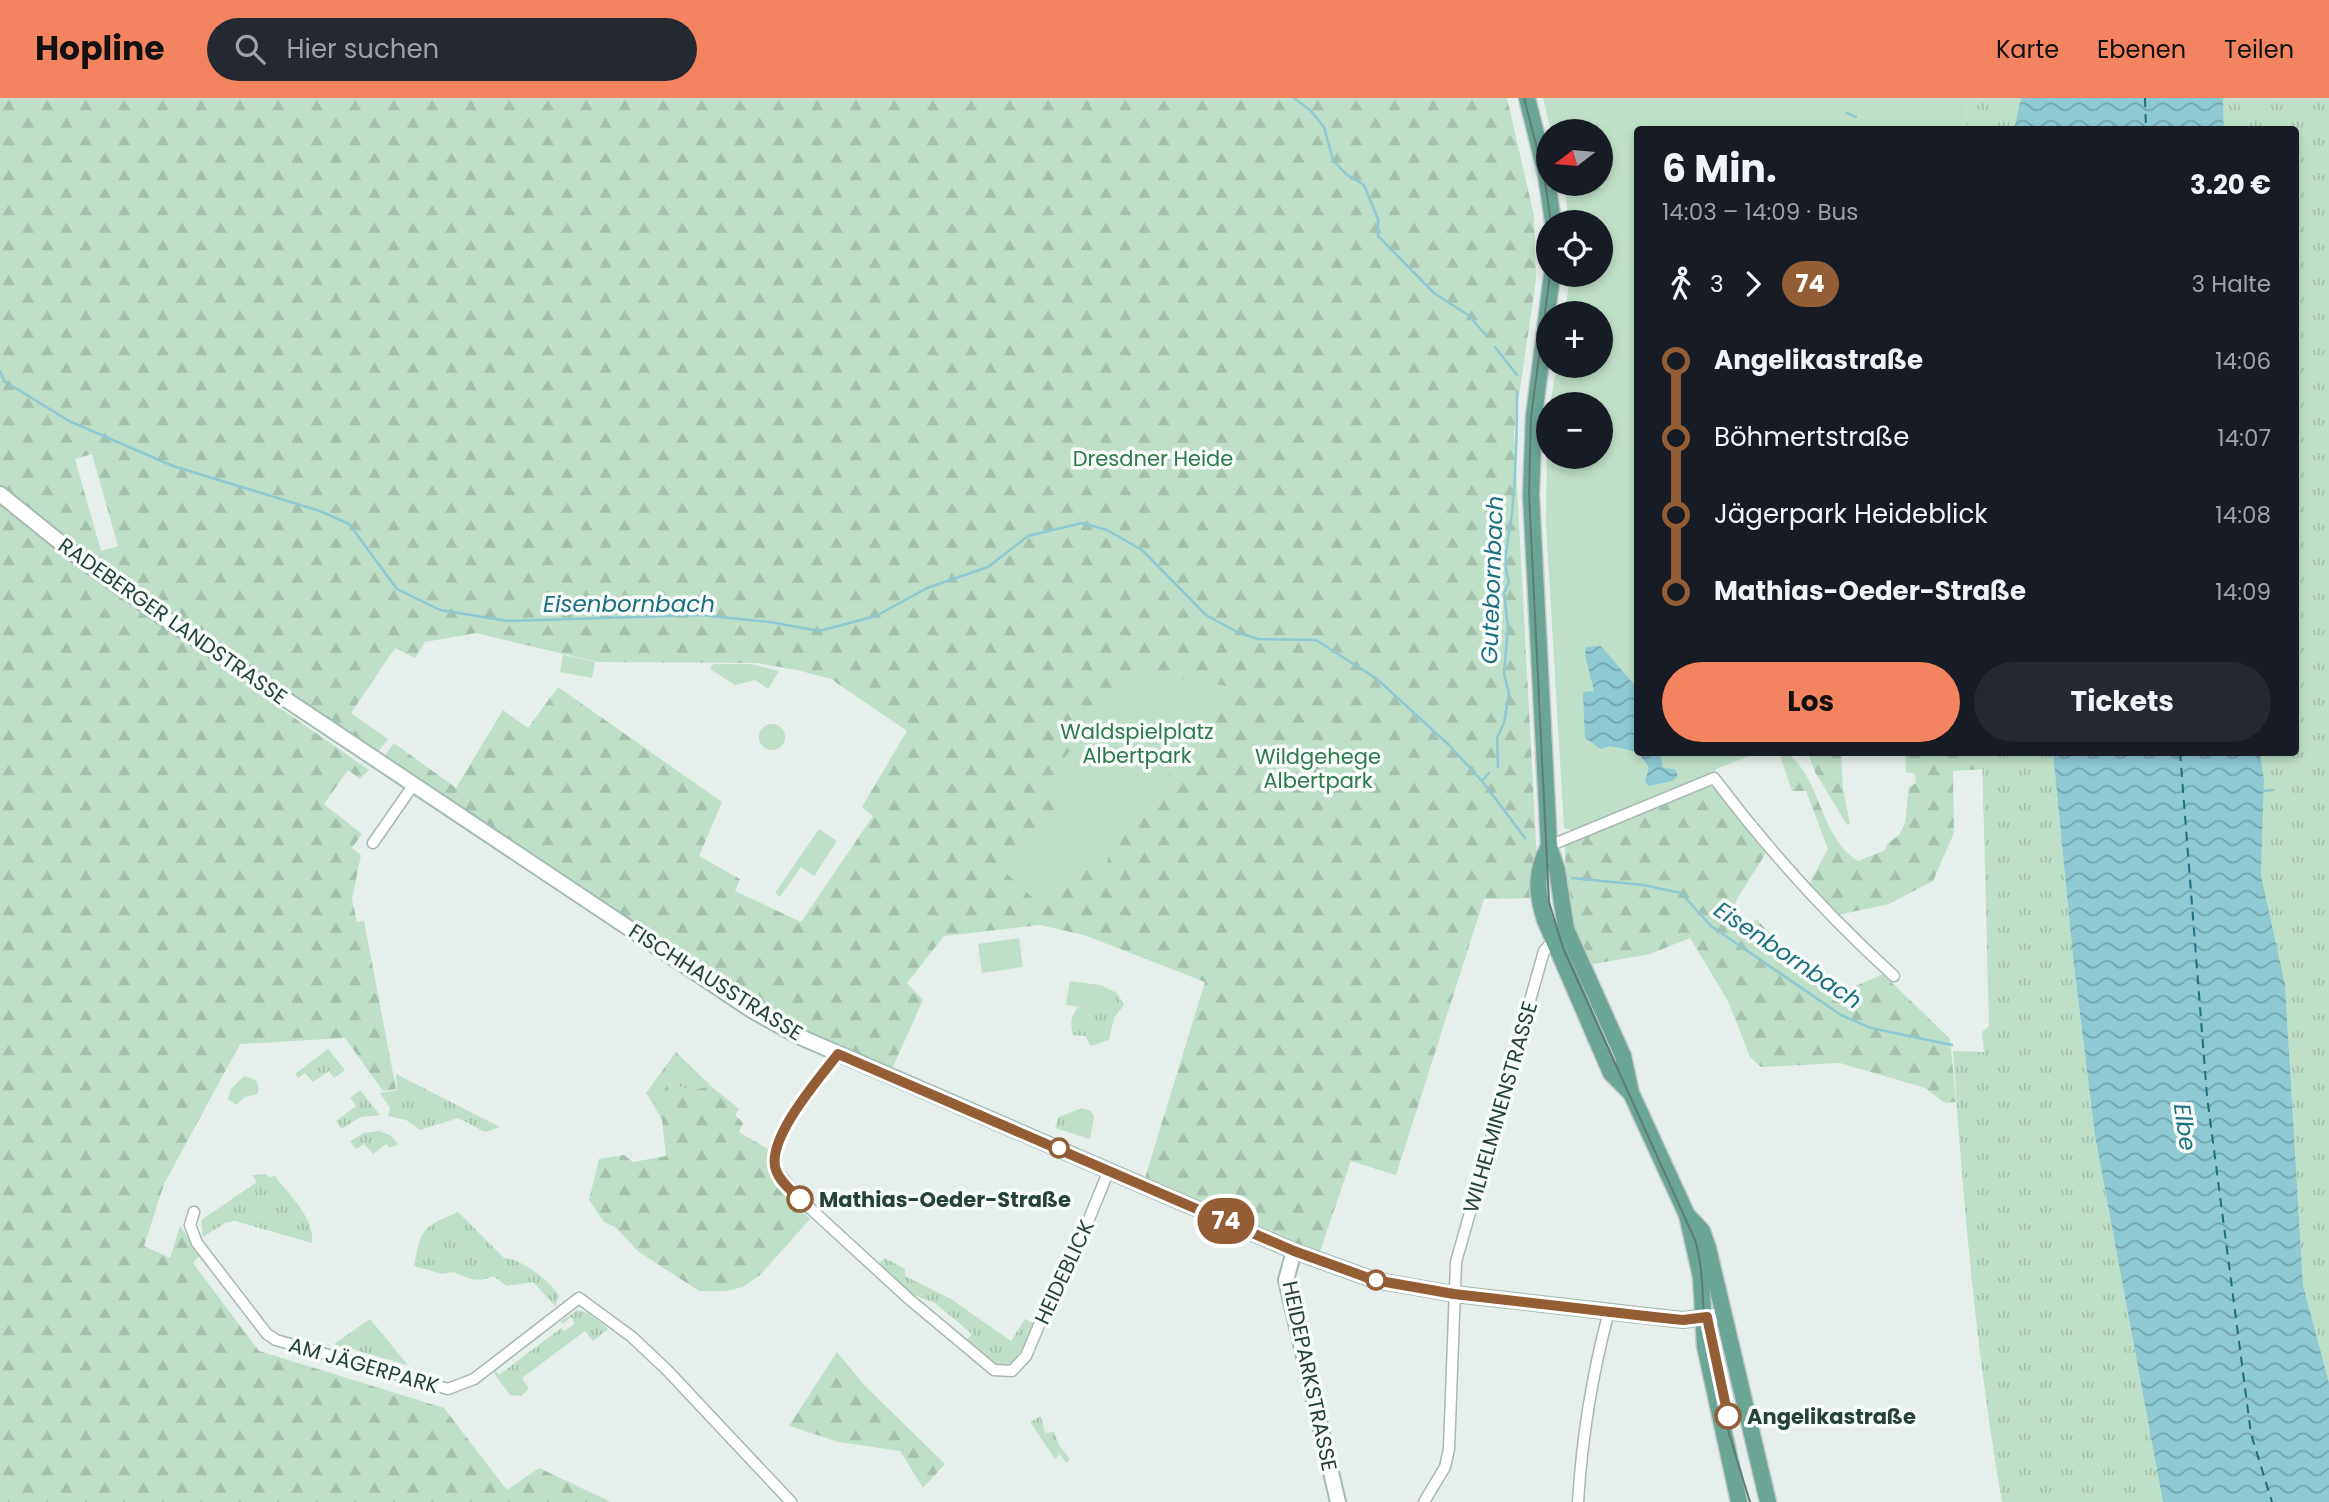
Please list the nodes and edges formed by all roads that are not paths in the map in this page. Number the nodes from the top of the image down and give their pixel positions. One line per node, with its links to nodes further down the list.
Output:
1 (1527, 98): 2 (main road)
2 (1551, 210)
3 (1550, 287): 8 (main road)
4 (0, 494): 5 (main road, RADEBERGER LANDSTRASSE)
5 (351, 742): 6 (main road, FISCHHAUSSTRASSE)
6 (414, 784): 7 (street); 12 (main road, FISCHHAUSSTRASSE)
7 (373, 843)
8 (1549, 845): 9 (main road); 10 (main road); 11 (street)
9 (1566, 929): 10 (street, WILHELMINENSTRASSE); 13 (main road)
10 (1552, 942): 13 (main road); 18 (street, WILHELMINENSTRASSE)
11 (1894, 976)
12 (838, 1054): 14 (main road, FISCHHAUSSTRASSE); 14 (street, HEIDEBLICK)
13 (1631, 1093): 16 (main road)
14 (1109, 1170): 17 (main road, FISCHHAUSSTRASSE)
15 (194, 1212): 22 (street, AM JÄGERPARK)
16 (1687, 1215): 20 (main road); 21 (main road)
17 (1294, 1251): 18 (main road, FISCHHAUSSTRASSE); 23 (main road, HEIDEPARKSTRASSE)
18 (1454, 1294): 19 (main road, FISCHHAUSSTRASSE); 24 (street, WILHELMINENSTRASSE)
19 (1609, 1311): 21 (main road, FISCHHAUSSTRASSE); 25 (street)
20 (1723, 1315): 21 (main road, FISCHHAUSSTRASSE); 27 (main road)
21 (1702, 1318): 26 (main road)
22 (791, 1502)
23 (1338, 1502)
24 (1424, 1502)
25 (1578, 1502)
26 (1739, 1502)
27 (1768, 1502)

